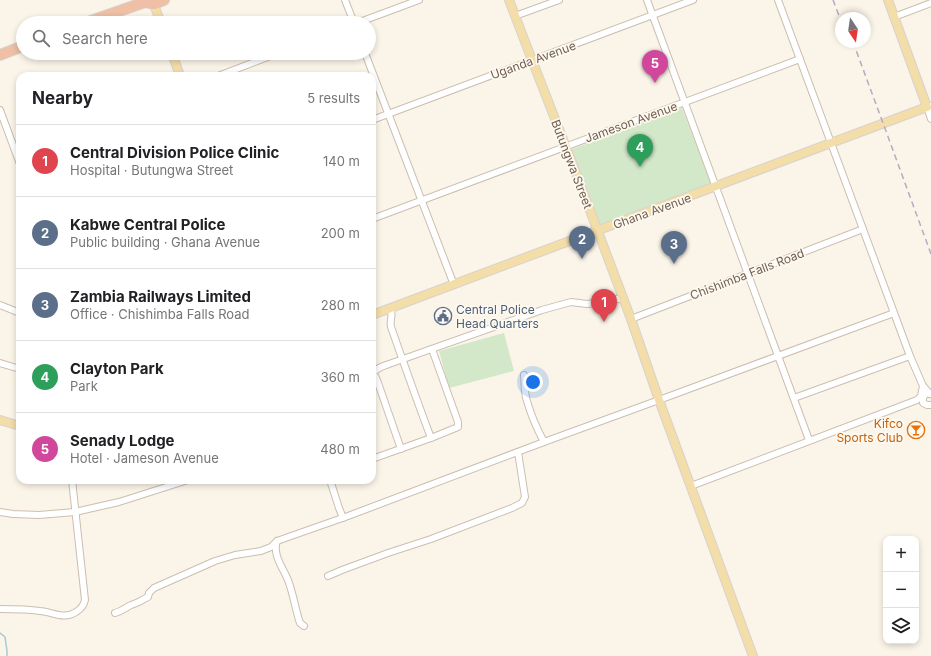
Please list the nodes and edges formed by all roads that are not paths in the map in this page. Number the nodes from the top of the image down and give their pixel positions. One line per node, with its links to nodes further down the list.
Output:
1 (164, 0): 10 (highway)
2 (345, 0): 15 (street)
3 (419, 0): 16 (street)
4 (509, 0): 17 (main road, Butungwa Street)
5 (559, 0): 17 (street)
6 (647, 0): 12 (street)
7 (694, 0): 12 (street, Uganda Avenue)
8 (778, 0): 21 (street)
9 (888, 0): 18 (main road)
10 (150, 1): 13 (highway); 14 (main road)
11 (931, 3): 18 (street)
12 (653, 15): 25 (street, Uganda Avenue); 30 (street)
13 (106, 16)
14 (158, 16)
15 (351, 16)
16 (376, 16)
17 (515, 16): 25 (main road, Butungwa Street)
18 (894, 17): 31 (main road)
19 (16, 48): 20 (highway)
20 (0, 54)
21 (800, 59): 30 (street, Jameson Avenue); 36 (street)
22 (174, 60): 26 (main road)
23 (260, 60): 27 (street)
24 (368, 60): 28 (street)
25 (532, 60): 33 (street, Uganda Avenue); 38 (main road, Butungwa Street)
26 (179, 72)
27 (228, 72)
28 (372, 72)
29 (376, 82): 33 (street)
30 (685, 102): 38 (street, Jameson Avenue); 39 (street)
31 (929, 106): 35 (street); 36 (main road, Ghana Avenue)
32 (0, 110): 37 (street)
33 (388, 114): 34 (street, Uganda Avenue); 40 (street)
34 (376, 118)
35 (931, 119)
36 (831, 144): 39 (main road, Ghana Avenue); 42 (street)
37 (16, 147)
38 (566, 147): 40 (street, Jameson Avenue); 43 (main road, Butungwa Street)
39 (716, 187): 43 (main road, Ghana Avenue); 44 (street)
40 (422, 200): 41 (street, Jameson Avenue); 45 (street)
41 (376, 217)
42 (863, 229): 44 (street, Chishimba Falls Road); 51 (street)
43 (597, 231): 45 (main road, Ghana Avenue); 46 (main road, Butungwa Street)
44 (748, 274): 52 (street, Chishimba Falls Road); 54 (street)
45 (454, 285): 48 (main road, Ghana Avenue)
46 (622, 298): 52 (main road, Butungwa Street); 53 (street)
47 (0, 305): 49 (street)
48 (390, 308): 50 (main road, Ghana Avenue); 56 (street)
49 (16, 311)
50 (376, 313)
51 (894, 313): 54 (street); 55 (street)
52 (631, 319): 65 (main road, Butungwa Street)
53 (432, 349): 56 (street); 70 (street)
54 (778, 356): 64 (street); 65 (street)
55 (910, 356): 62 (street); 64 (street)
56 (403, 360): 59 (street); 70 (street)
57 (0, 363): 58 (street)
58 (16, 368)
59 (376, 370)
60 (524, 375): 72 (street)
61 (376, 378): 73 (street)
62 (923, 389): 63 (street); 66 (street)
63 (931, 394): 66 (street)
64 (794, 398): 71 (street)
65 (659, 400): 72 (street); 79 (main road, Butungwa Street)
66 (921, 401): 67 (street); 71 (street)
67 (931, 405)
68 (0, 420): 69 (main road)
69 (16, 425)
70 (431, 438): 73 (street)
71 (809, 440): 79 (street)
72 (544, 442): 74 (street)
73 (402, 449): 75 (street)
74 (518, 452): 82 (street); 84 (street)
75 (376, 458)
76 (72, 484): 81 (street)
77 (175, 484): 81 (street)
78 (331, 484): 82 (street)
79 (691, 486): 88 (main road, Butungwa Street)
80 (0, 512): 81 (street)
81 (75, 512): 85 (street)
82 (343, 518): 83 (street)
83 (277, 541): 86 (street); 87 (street)
84 (328, 576)
85 (0, 609)
86 (115, 613)
87 (304, 626)
88 (753, 656)

